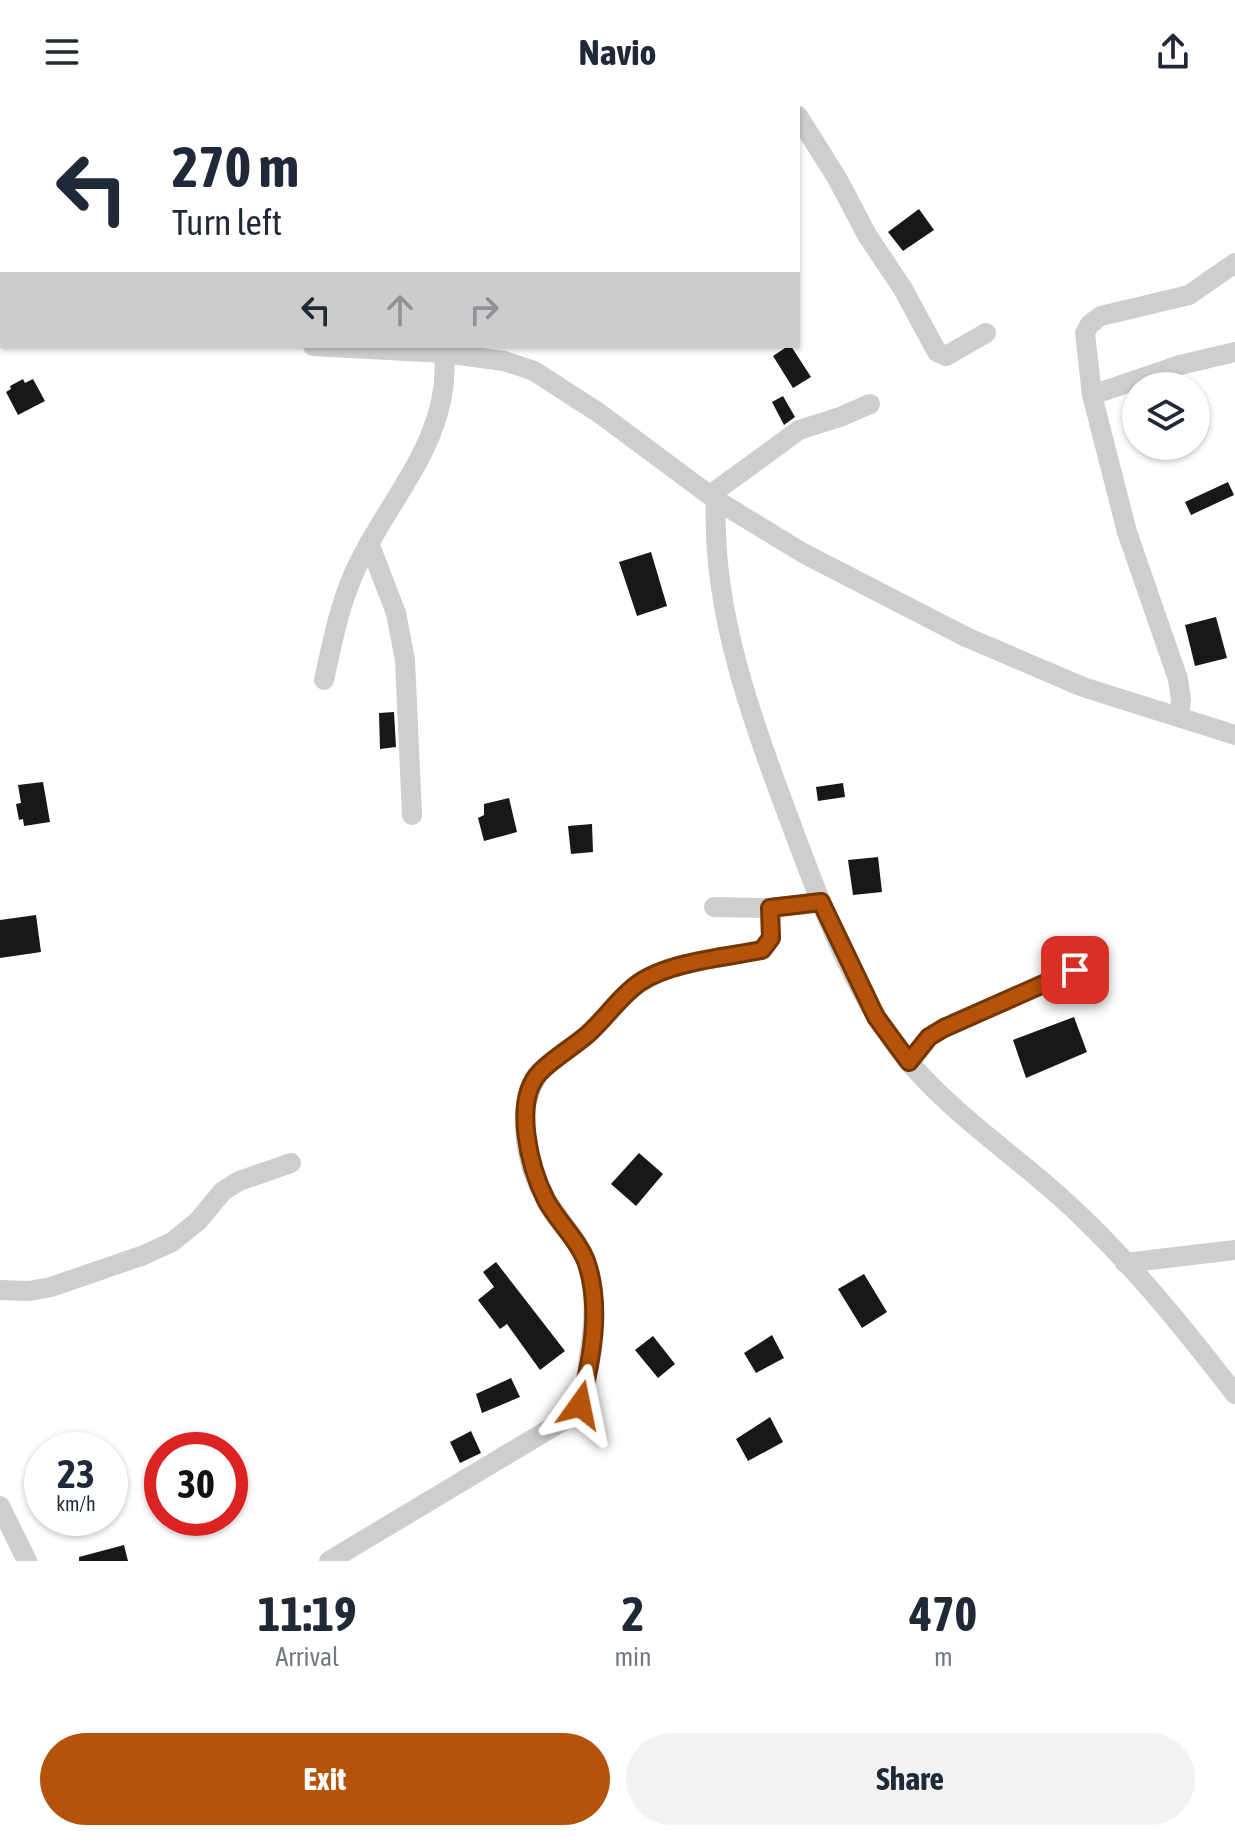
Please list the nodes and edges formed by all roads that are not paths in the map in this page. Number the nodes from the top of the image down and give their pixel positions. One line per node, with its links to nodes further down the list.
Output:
1 (800, 119): 3 (street)
2 (1235, 263): 7 (street)
3 (986, 333)
4 (350, 348): 6 (street)
5 (1235, 352): 7 (street)
6 (444, 353): 9 (street); 10 (street)
7 (1092, 395): 12 (street)
8 (870, 404): 9 (street)
9 (713, 498): 12 (street); 15 (street)
10 (369, 543): 11 (street); 14 (street)
11 (324, 680)
12 (1179, 717): 13 (street)
13 (1235, 735)
14 (412, 815)
15 (821, 902): 17 (street); 19 (street)
16 (714, 907): 17 (street)
17 (770, 908): 27 (street)
18 (1075, 970): 19 (street)
19 (909, 1062): 22 (street)
20 (291, 1163): 23 (street)
21 (1235, 1250): 22 (street)
22 (1125, 1263): 24 (street)
23 (0, 1290)
24 (1235, 1394)
25 (0, 1506): 26 (street)
26 (27, 1561)
27 (329, 1561)

